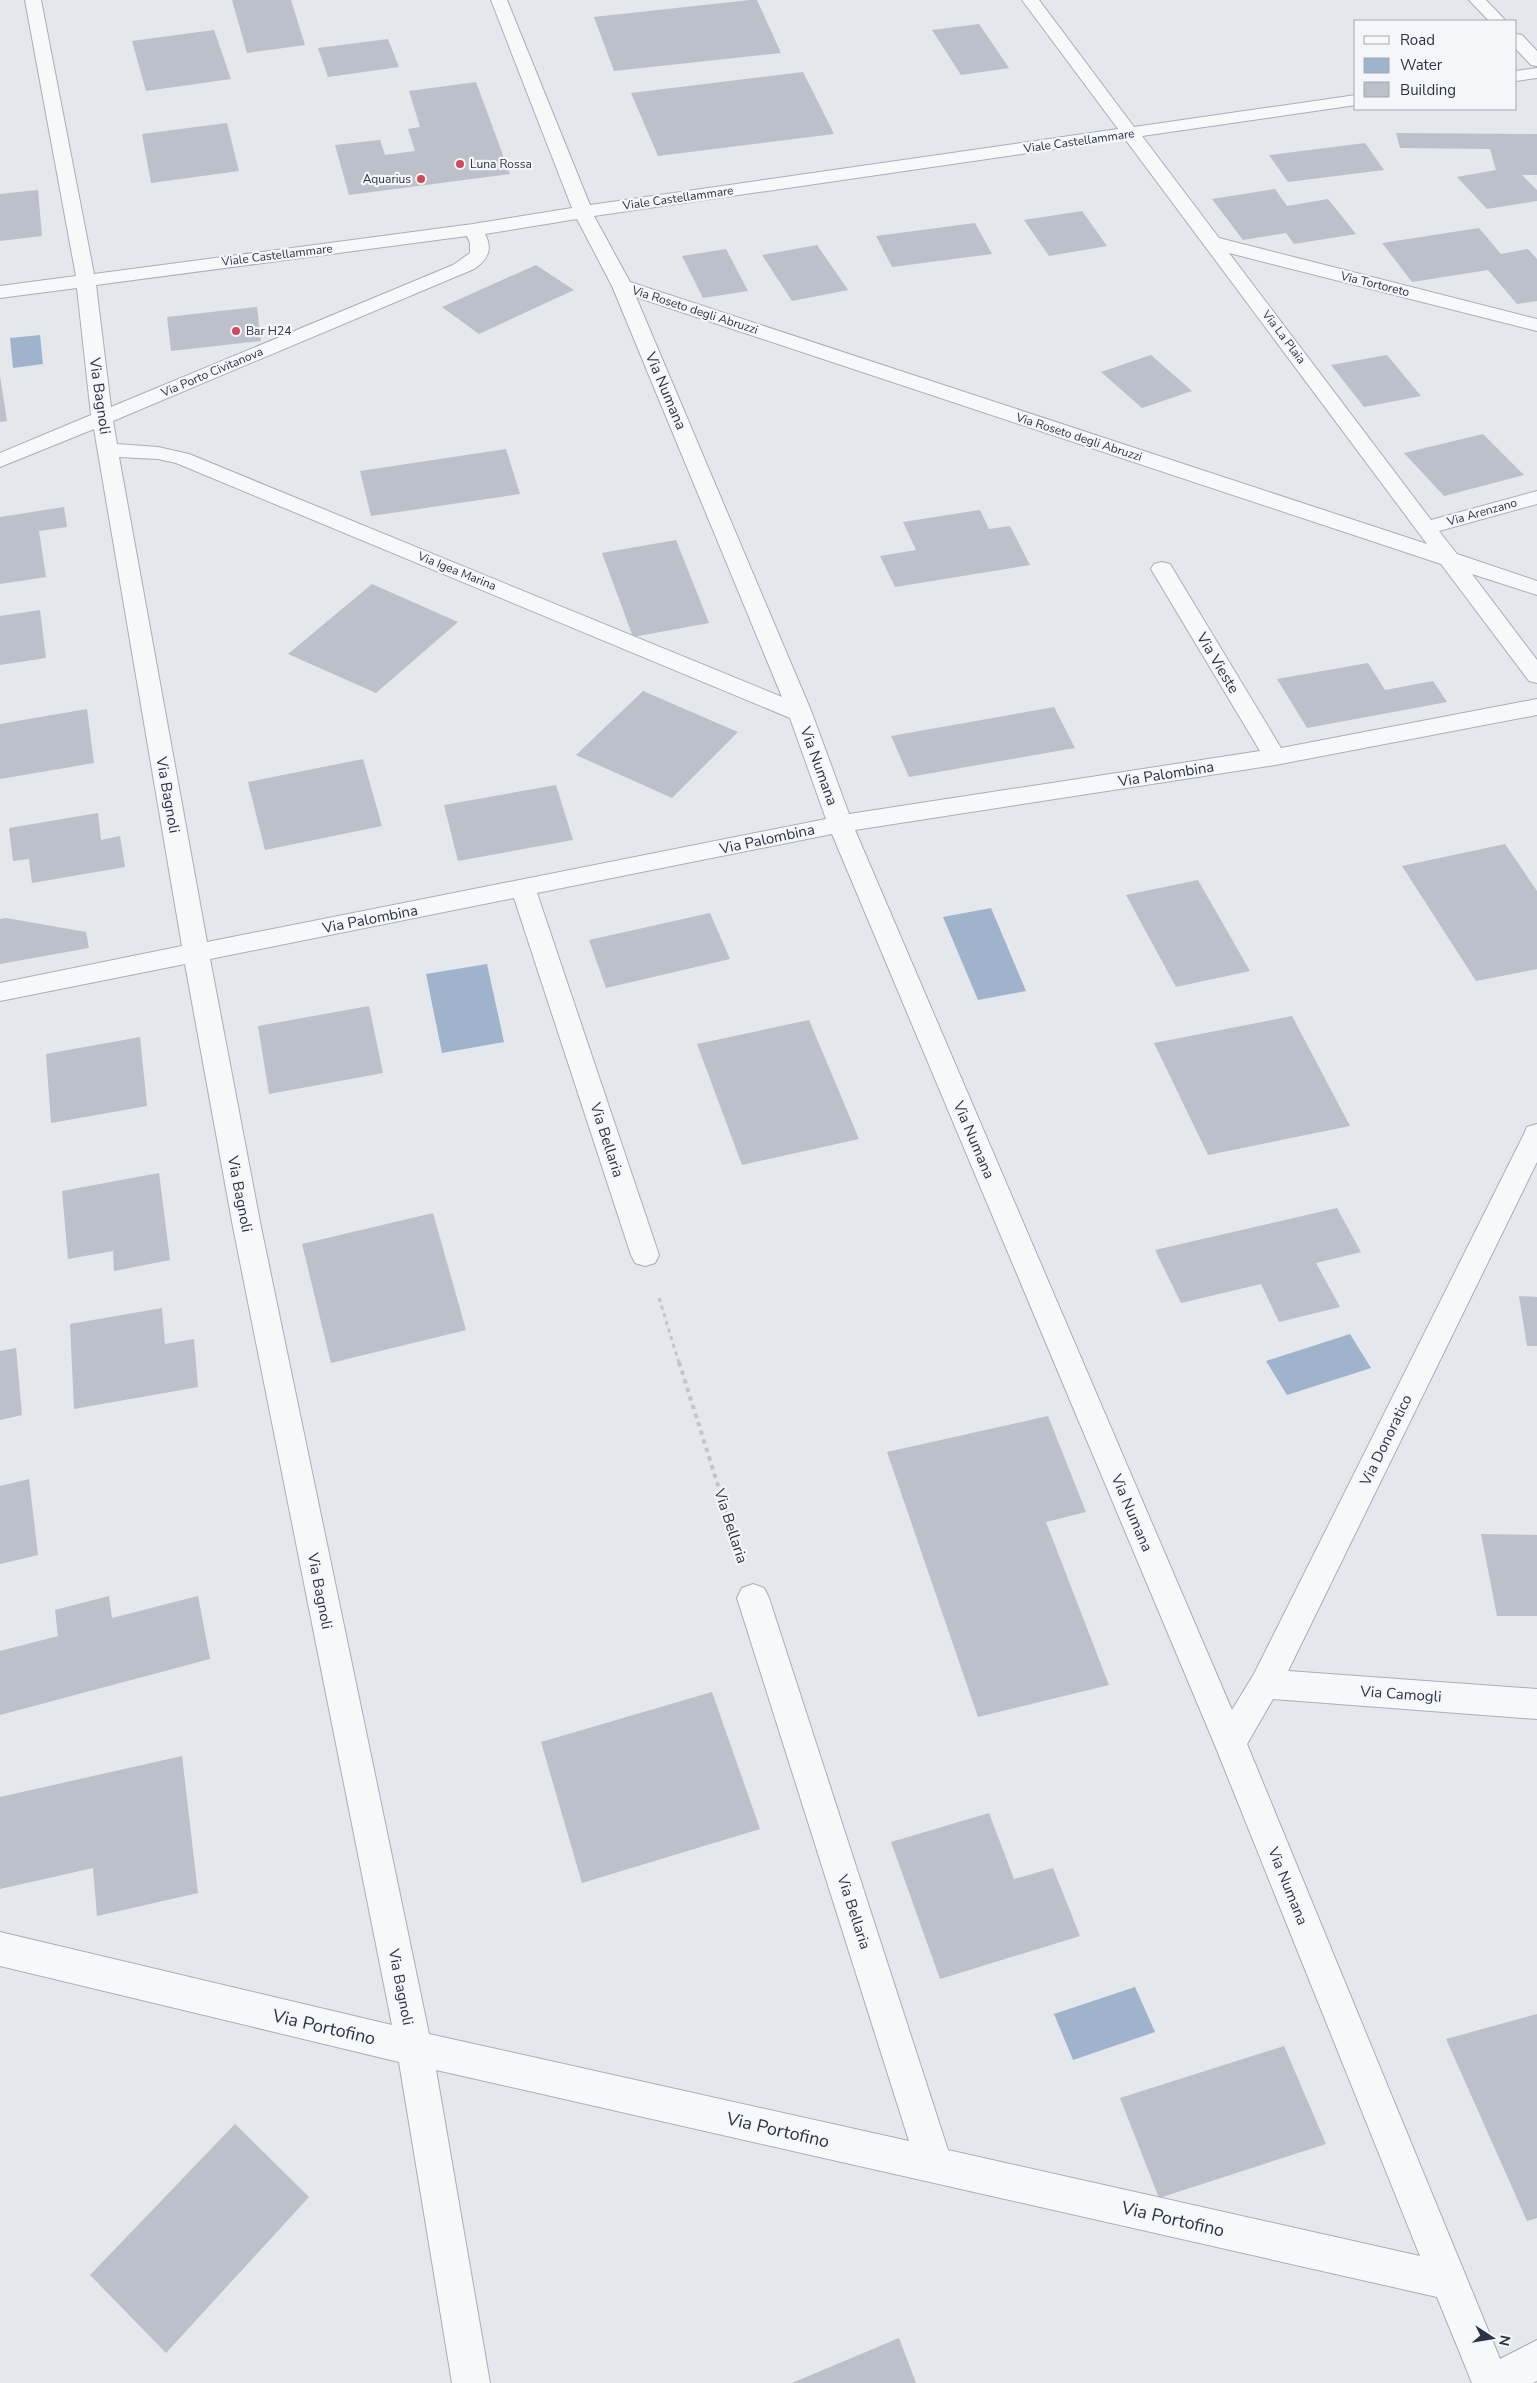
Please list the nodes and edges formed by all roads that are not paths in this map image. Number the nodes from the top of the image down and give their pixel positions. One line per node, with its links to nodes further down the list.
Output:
1 (33, 0): 15 (street, Via Bagnoli)
2 (499, 0): 12 (street, Via Numana)
3 (1030, 0): 11 (street, Via La Plaia)
4 (1477, 0): 5 (street)
5 (1497, 20)
6 (1517, 40): 7 (street)
7 (1537, 61)
8 (1537, 72): 9 (street)
9 (1517, 76)
10 (1354, 100): 11 (street, Viale Castellammare)
11 (1130, 134): 12 (street, Viale Castellammare); 14 (street, Via La Plaia)
12 (583, 212): 13 (street, Viale Castellammare); 16 (street, Via Numana)
13 (473, 230): 15 (street, Viale Castellammare); 19 (street, Via Porto Civitanova)
14 (1214, 242): 18 (street, Via Tortoreto); 23 (street, Via La Plaia)
15 (86, 280): 17 (street, Viale Castellammare); 19 (street, Via Bagnoli)
16 (622, 286): 24 (street, Via Roseto degli Abruzzi); 29 (street, Via Numana)
17 (0, 292)
18 (1537, 325)
19 (102, 418): 20 (street, Via Bagnoli); 21 (street, Via Porto Civitanova)
20 (109, 450): 29 (street, Via Igea Marina); 33 (street, Via Bagnoli)
21 (0, 461)
22 (1537, 497): 23 (street, Via Arenzano)
23 (1426, 528): 24 (street, Via La Plaia)
24 (1449, 559): 26 (street, Via Roseto degli Abruzzi); 27 (street, Via La Plaia)
25 (1162, 570): 30 (street, Via Vieste)
26 (1537, 588)
27 (1537, 676)
28 (1537, 707): 30 (street, Via Palombina)
29 (800, 713): 31 (street, Via Numana)
30 (1275, 757): 31 (street, Via Palombina)
31 (840, 824): 32 (street, Via Palombina); 40 (street, Via Numana)
32 (523, 888): 33 (street, Via Palombina); 36 (street, Via Bellaria)
33 (196, 953): 34 (street, Via Palombina); 42 (street, Via Bagnoli)
34 (0, 992)
35 (1537, 1134): 38 (street, Via Donoratico)
36 (645, 1255)
37 (753, 1598): 43 (street, Via Bellaria)
38 (1265, 1684): 39 (street, Via Camogli); 40 (street, Via Donoratico)
39 (1537, 1704)
40 (1230, 1743): 44 (street, Via Numana)
41 (0, 1949): 42 (street, Via Portofino)
42 (414, 2048): 43 (street, Via Portofino); 46 (street, Via Bagnoli)
43 (935, 2165): 44 (street, Via Portofino)
44 (1449, 2281): 47 (street)
45 (1537, 2359): 48 (street)
46 (471, 2383)
47 (1491, 2383)
48 (1497, 2383)

